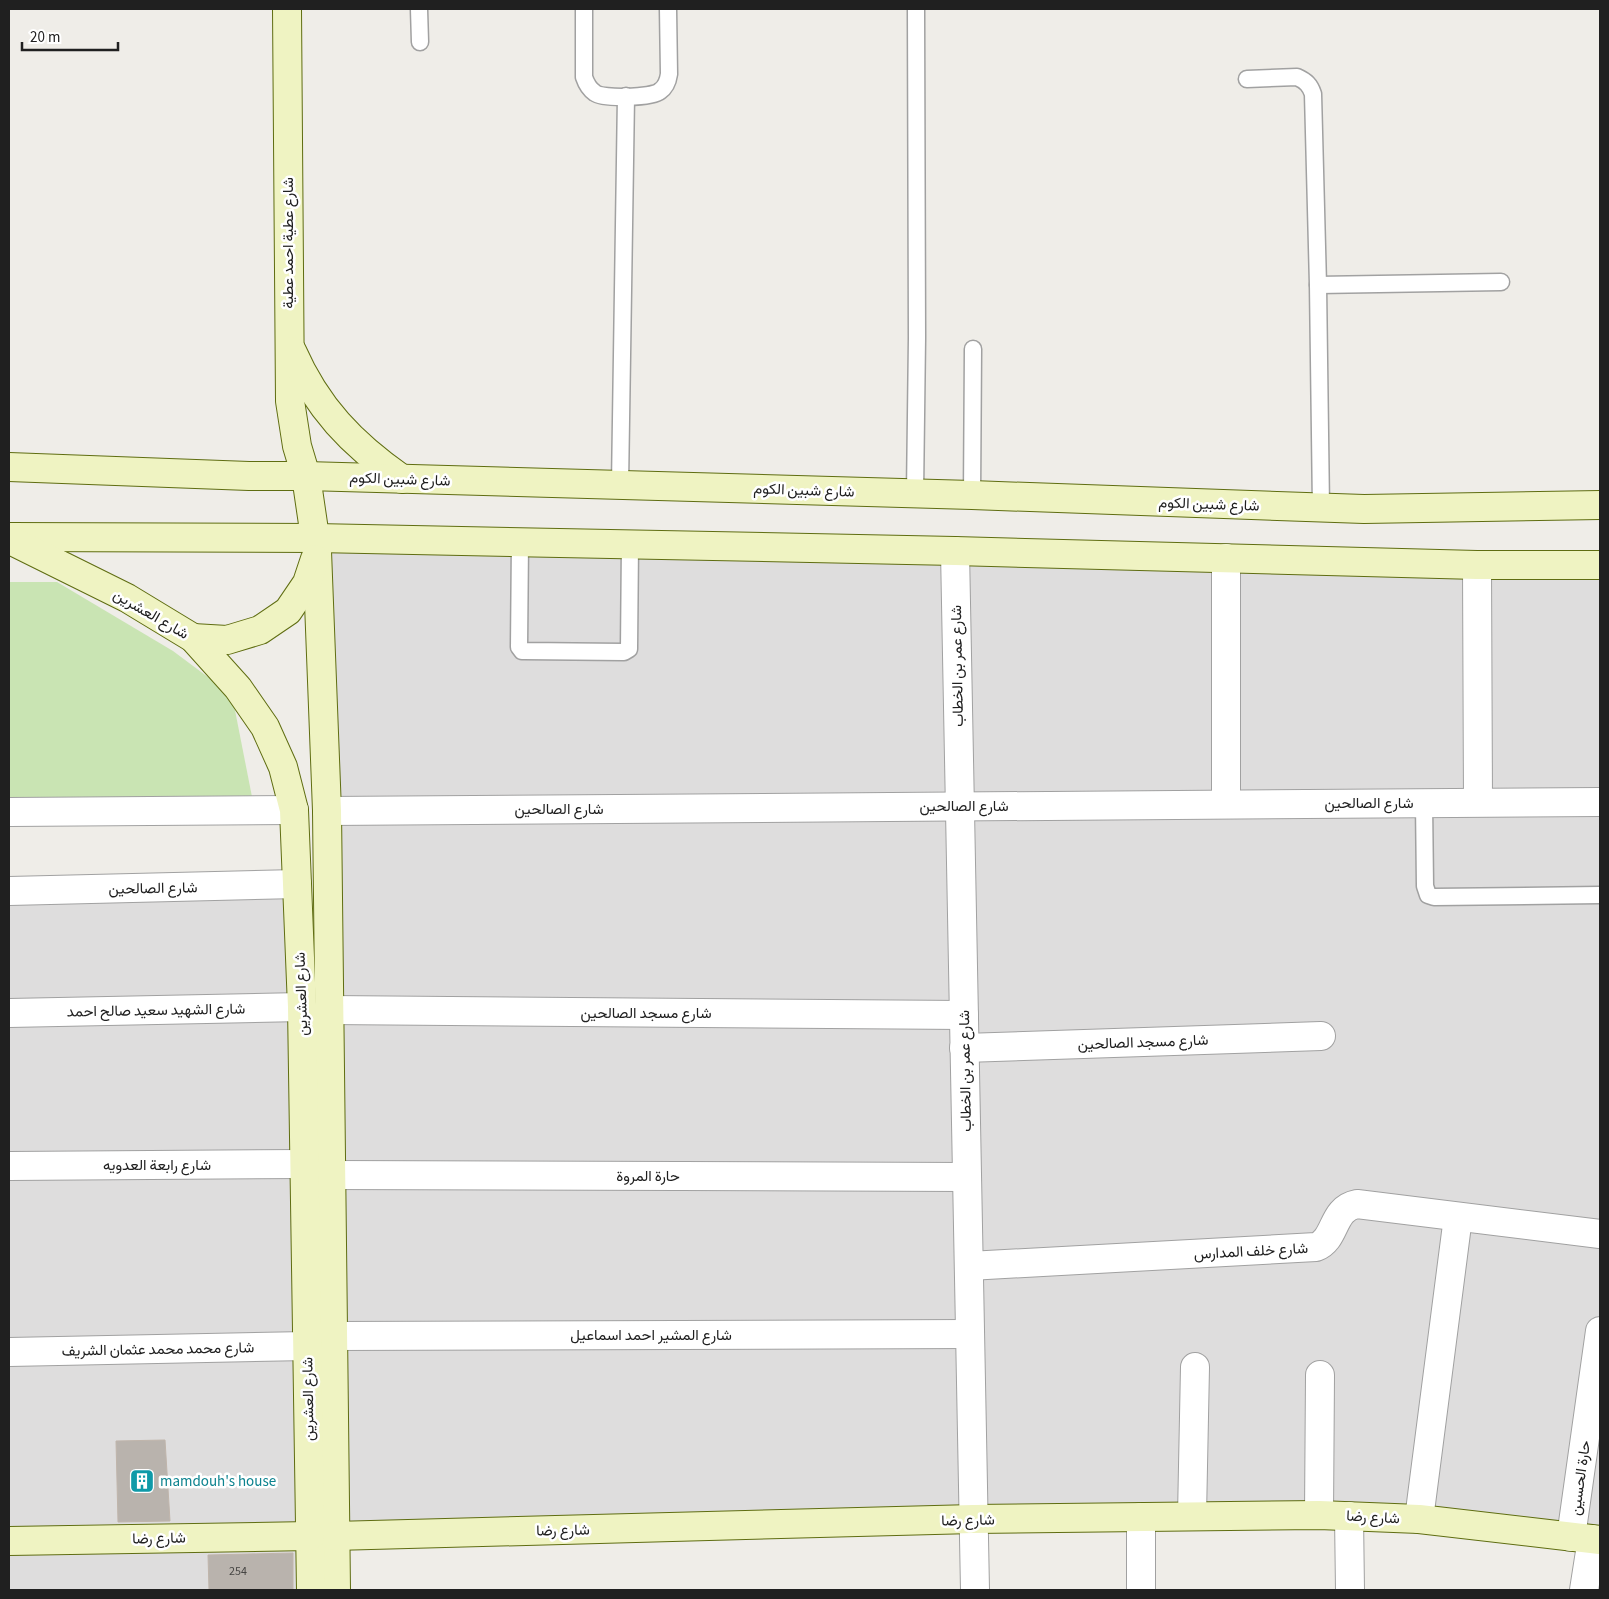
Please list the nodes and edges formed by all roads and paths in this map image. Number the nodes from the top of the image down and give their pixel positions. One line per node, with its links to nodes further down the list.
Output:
1 (287, 9): 11 (street, شارع عطية احمد عطية)
2 (419, 9): 6 (lane)
3 (584, 9): 8 (lane)
4 (668, 9): 8 (lane)
5 (916, 9): 17 (lane)
6 (420, 42)
7 (1247, 79): 10 (lane)
8 (626, 96): 16 (lane)
9 (1501, 282): 10 (lane)
10 (1318, 285): 20 (lane)
11 (289, 344): 14 (street, شارع عطية احمد عطية); 15 (street)
12 (973, 349): 18 (lane)
13 (9, 467): 14 (street, شارع شبين الكوم)
14 (306, 476): 15 (street, شارع شبين الكوم); 23 (street, شارع العشرين)
15 (402, 479): 16 (street, شارع شبين الكوم)
16 (620, 485): 17 (street, شارع شبين الكوم)
17 (915, 493): 18 (street, شارع شبين الكوم)
18 (972, 495): 20 (street, شارع شبين الكوم)
19 (1600, 505): 20 (street, شارع شبين الكوم)
20 (1321, 508)
21 (9, 538): 23 (street); 29 (street, شارع العشرين)
22 (520, 542): 23 (street); 24 (street); 24 (lane)
23 (317, 544): 29 (street); 36 (street, شارع العشرين)
24 (630, 544): 25 (street)
25 (955, 551): 26 (street); 34 (street, شارع عمر بن الخطاب)
26 (1226, 558): 27 (street); 33 (street)
27 (1477, 565): 28 (street); 30 (street)
28 (1600, 565)
29 (193, 638): 35 (street, شارع العشرين)
30 (1478, 802): 31 (street, شارع الصالحين); 32 (street, شارع الصالحين)
31 (1600, 802)
32 (1424, 803): 33 (street, شارع الصالحين); 40 (lane)
33 (1226, 804): 34 (street, شارع الصالحين)
34 (960, 806): 36 (street, شارع الصالحين); 44 (street, شارع عمر بن الخطاب)
35 (294, 810): 37 (street); 38 (street, شارع العشرين)
36 (327, 811): 42 (street, شارع العشرين)
37 (9, 812)
38 (297, 884): 39 (street, شارع الصالحين); 41 (street, شارع العشرين)
39 (9, 891)
40 (1600, 895)
41 (302, 1007): 43 (street, شارع الشهيد سعيد صالح احمد); 47 (street, شارع العشرين)
42 (329, 1010): 44 (street, شارع مسجد الصالحين); 49 (street, شارع العشرين)
43 (9, 1013)
44 (964, 1015): 46 (street, شارع عمر بن الخطاب)
45 (1321, 1036): 46 (street, شارع مسجد الصالحين)
46 (964, 1048): 50 (street, شارع عمر بن الخطاب)
47 (304, 1164): 48 (street, شارع رابعة العدويه); 57 (street, شارع العشرين)
48 (9, 1166)
49 (330, 1176): 50 (street, حارة المروة); 56 (street, شارع العشرين)
50 (967, 1177): 53 (street, شارع عمر بن الخطاب)
51 (1458, 1217): 52 (street, شارع خلف المدارس); 53 (street, شارع خلف المدارس); 66 (street)
52 (1600, 1234)
53 (969, 1266): 55 (street, شارع عمر بن الخطاب)
54 (1600, 1331): 68 (street, حارة الحسين)
55 (970, 1334): 56 (street, شارع المشير احمد اسماعيل); 65 (street, شارع عمر بن الخطاب)
56 (332, 1336): 67 (street, شارع العشرين)
57 (307, 1346): 58 (street, شارع محمد محمد عثمان الشريف); 67 (street, شارع العشرين)
58 (9, 1352)
59 (1195, 1367): 62 (street)
60 (1320, 1375): 61 (street)
61 (1319, 1515): 62 (street, شارع رضا); 63 (street, شارع رضا)
62 (1192, 1516): 64 (street, شارع رضا)
63 (1349, 1516): 66 (street, شارع رضا); 74 (street)
64 (1140, 1517): 65 (street, شارع رضا); 73 (street)
65 (973, 1519): 67 (street, شارع رضا); 72 (street, شارع عمر بن الخطاب)
66 (1419, 1519): 68 (street, شارع رضا)
67 (322, 1536): 69 (street, شارع رضا); 70 (street, شارع العشرين); 71 (street, شارع العشرين)
68 (1588, 1538): 75 (street, حارة الحسين)
69 (9, 1541)
70 (311, 1590)
71 (336, 1590)
72 (975, 1590)
73 (1141, 1590)
74 (1350, 1590)
75 (1584, 1590)

